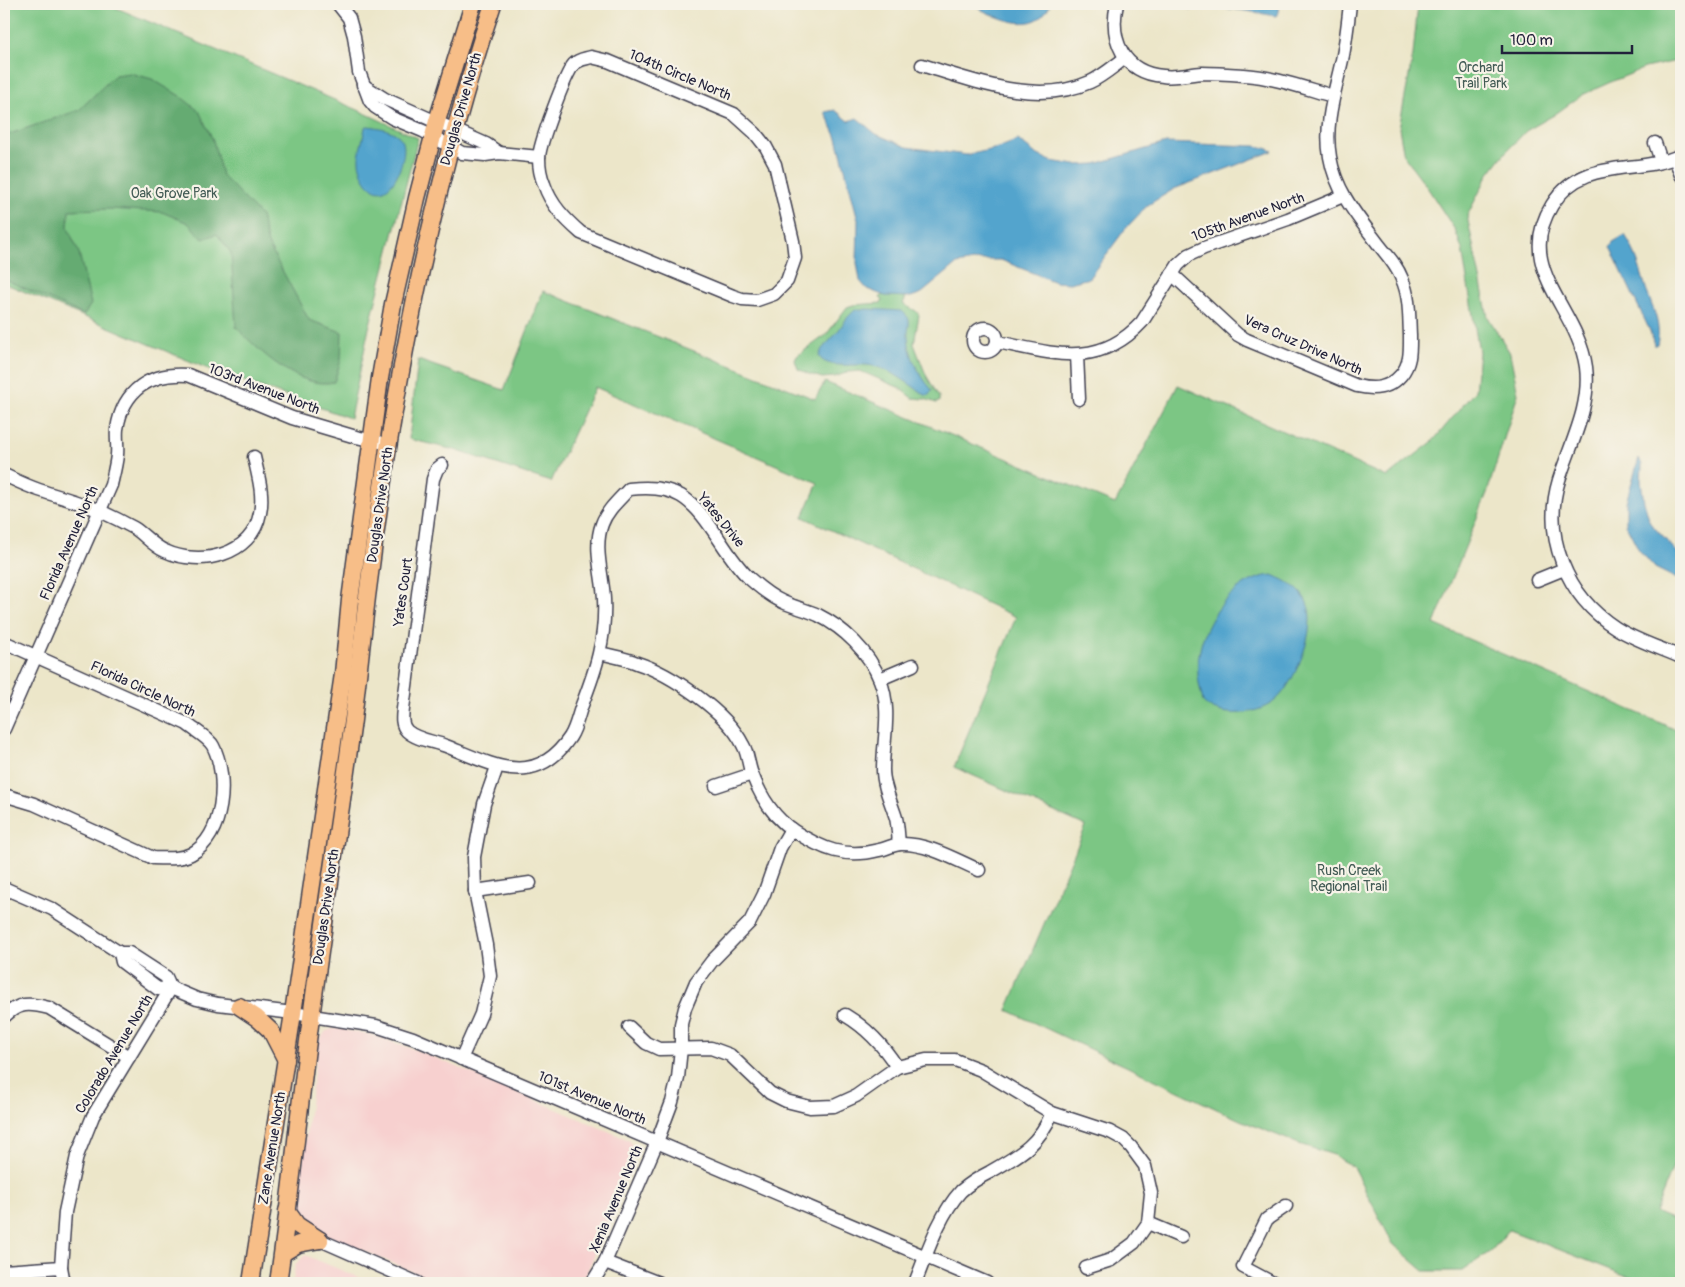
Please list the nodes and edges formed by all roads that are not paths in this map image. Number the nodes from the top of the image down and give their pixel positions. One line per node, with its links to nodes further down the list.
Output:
1 (338, 4): 9 (street)
2 (473, 4): 9 (main road, Douglas Drive North)
3 (493, 4): 10 (main road, Douglas Drive North)
4 (1117, 4): 6 (street)
5 (1350, 4): 8 (street, Vera Cruz Drive North)
6 (1125, 58): 7 (street); 8 (street)
7 (922, 65)
8 (1333, 96): 18 (street, Vera Cruz Drive North)
9 (435, 129): 10 (street); 12 (street); 24 (main road, Douglas Drive North)
10 (454, 129): 12 (main road, Douglas Drive North); 13 (street)
11 (1656, 144): 16 (street)
12 (450, 147): 13 (street); 25 (main road, Douglas Drive North)
13 (499, 154): 15 (street)
14 (1678, 156): 16 (street); 17 (street)
15 (539, 157): 15 (street, 104th Circle North)
16 (1660, 161): 30 (street)
17 (1681, 175)
18 (1343, 196): 19 (street, 105th Avenue North); 19 (street, Vera Cruz Drive North)
19 (1172, 274): 21 (street, 105th Avenue North)
20 (997, 342): 21 (street, 105th Avenue North)
21 (1077, 355): 23 (street)
22 (158, 377): 24 (street, 103rd Avenue North); 29 (street, Florida Avenue North)
23 (1080, 399)
24 (372, 440): 25 (street, 103rd Avenue North); 52 (main road, Douglas Drive North)
25 (389, 444): 54 (main road, Douglas Drive North)
26 (254, 457): 29 (street)
27 (442, 465): 38 (street, Yates Court)
28 (4, 475): 29 (street)
29 (100, 511): 34 (street, Florida Avenue North)
30 (1564, 569): 31 (street); 35 (street)
31 (1537, 580)
32 (4, 642): 34 (street, Florida Circle North)
33 (600, 653): 37 (street, Yates Drive); 40 (street, Yates Drive); 41 (street)
34 (36, 656): 39 (street, Florida Avenue North); 43 (street, Florida Circle North)
35 (1681, 656)
36 (913, 665): 37 (street)
37 (880, 680): 45 (street, Yates Drive)
38 (403, 725): 40 (street, Yates Drive)
39 (4, 729)
40 (497, 767): 49 (street)
41 (752, 774): 42 (street); 44 (street)
42 (716, 786)
43 (4, 795)
44 (791, 829): 45 (street); 57 (street, Xenia Avenue North)
45 (899, 844): 46 (street)
46 (979, 870)
47 (530, 883): 49 (street)
48 (4, 888): 50 (street, 101st Avenue North)
49 (475, 891): 59 (street)
50 (171, 988): 51 (street, 101st Avenue North); 58 (street, Colorado Avenue North)
51 (239, 1006): 52 (street, 101st Avenue North); 60 (main road)
52 (293, 1013): 54 (street, 101st Avenue North); 60 (main road, Zane Avenue North)
53 (844, 1015): 61 (street)
54 (311, 1016): 59 (street, 101st Avenue North); 65 (main road, Zane Avenue North)
55 (4, 1017): 58 (street)
56 (629, 1027): 57 (street)
57 (681, 1048): 61 (street); 63 (street, Xenia Avenue North)
58 (129, 1057): 72 (street, Colorado Avenue North)
59 (461, 1059): 63 (street, 101st Avenue North)
60 (286, 1060): 76 (main road, Zane Avenue North)
61 (897, 1067): 62 (street)
62 (1052, 1113): 66 (street); 70 (street)
63 (657, 1142): 70 (street, 101st Avenue North); 71 (street, Xenia Avenue North)
64 (1286, 1206): 83 (street)
65 (287, 1211): 68 (main road); 69 (main road, Zane Avenue North)
66 (1148, 1224): 67 (street); 73 (street)
67 (1181, 1237)
68 (320, 1240): 69 (main road); 78 (street)
69 (283, 1252): 77 (main road, Zane Avenue North)
70 (926, 1257): 81 (street); 82 (street, 101st Avenue North)
71 (606, 1262): 79 (street, Xenia Avenue North); 80 (street)
72 (61, 1266): 74 (street); 75 (street, Colorado Avenue North)
73 (1086, 1268)
74 (4, 1271)
75 (64, 1283)
76 (251, 1283)
77 (278, 1283)
78 (418, 1283)
79 (592, 1283)
80 (659, 1283)
81 (915, 1283)
82 (987, 1283)
83 (1273, 1283)

